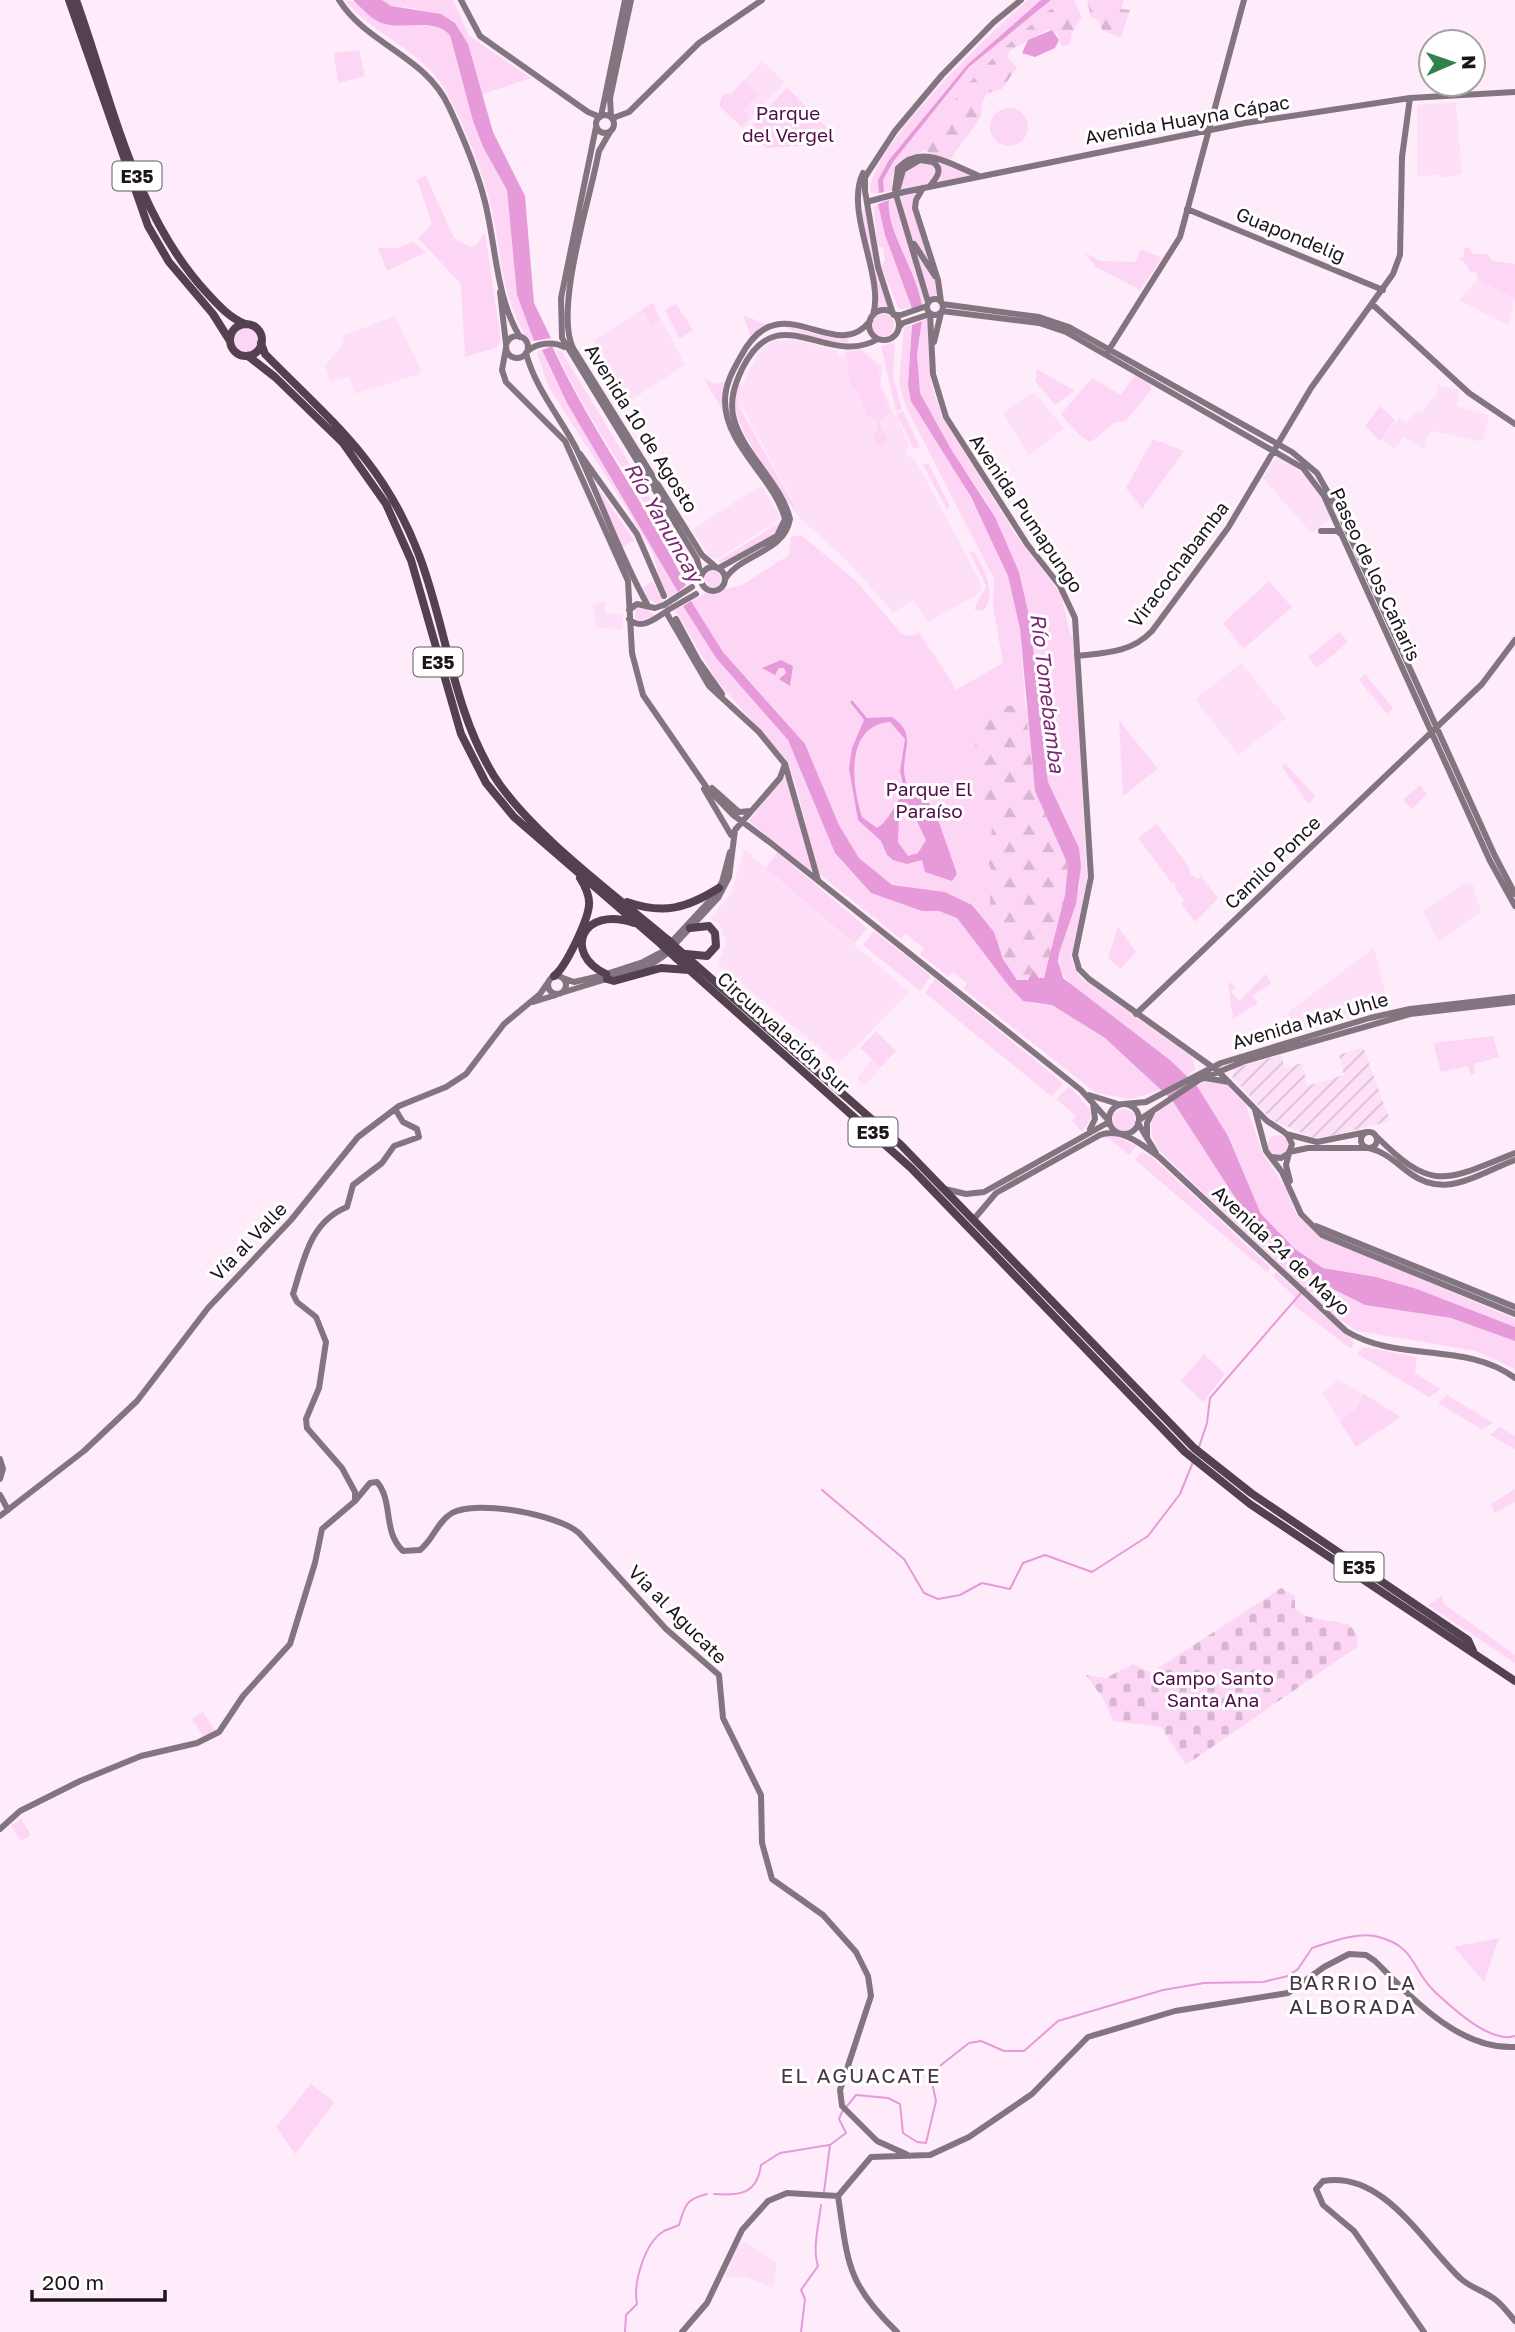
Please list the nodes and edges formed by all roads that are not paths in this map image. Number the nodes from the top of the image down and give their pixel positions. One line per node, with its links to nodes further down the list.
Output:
1 (69, 0): 36 (highway, E35)
2 (76, 0): 32 (highway, E35)
3 (339, 0): 24 (main road)
4 (461, 0): 12 (main road)
5 (625, 0): 13 (main road)
6 (631, 0): 14 (main road)
7 (762, 0): 14 (main road)
8 (1021, 0): 18 (main road)
9 (1244, 0): 16 (main road)
10 (1515, 92): 11 (main road, Avenida Huayna Cápac)
11 (1410, 98): 16 (main road, Avenida Huayna Cápac); 26 (main road, Viracochabamba)
12 (582, 108): 13 (main road); 15 (main road)
13 (600, 116): 14 (main road); 15 (main road)
14 (612, 117): 17 (main road)
15 (596, 126): 17 (main road); 37 (main road, Avenida 10 de Agosto)
16 (1208, 129): 19 (main road, Avenida Huayna Cápac); 23 (main road)
17 (610, 132): 49 (main road, Avenida 10 de Agosto)
18 (873, 161): 22 (main road); 31 (main road)
19 (978, 176): 20 (main road, Avenida Huayna Cápac); 21 (main road)
20 (927, 187): 21 (main road, Avenida Huayna Cápac); 21 (main road); 25 (main road)
21 (899, 193): 22 (main road, Avenida Huayna Cápac, bridge); 25 (main road); 29 (main road, Avenida Pumapungo)
22 (869, 201): 30 (main road)
23 (1187, 209): 26 (main road, Guapondelig); 41 (main road)
24 (498, 269): 34 (main road); 39 (main road)
25 (938, 280): 28 (main road)
26 (1383, 290): 27 (main road, Viracochabamba)
27 (1372, 304): 44 (main road); 45 (main road, Viracochabamba)
28 (942, 307): 29 (main road); 29 (main road); 41 (main road, Paseo de los Cañaris); 42 (main road, Avenida Pumapungo)
29 (928, 310): 30 (main road); 42 (main road, Avenida Pumapungo)
30 (898, 316): 31 (main road); 33 (main road); 33 (main road)
31 (871, 318): 35 (main road); 49 (main road)
32 (245, 324): 36 (highway); 38 (highway, E35)
33 (898, 329): 35 (main road)
34 (523, 338): 39 (main road); 40 (main road)
35 (878, 339): 51 (main road)
36 (230, 341): 43 (highway, E35)
37 (559, 341): 40 (main road); 50 (main road, Avenida 10 de Agosto)
38 (261, 343): 43 (highway); 72 (highway, Circunvalación Sur / E35)
39 (506, 346): 40 (main road); 57 (main road)
40 (529, 350): 46 (main road)
41 (1107, 352): 45 (main road, Paseo de los Cañaris)
42 (931, 354): 60 (main road, Avenida Pumapungo)
43 (248, 356): 68 (highway, Circunvalación Sur / E35)
44 (1515, 424)
45 (1275, 447): 48 (main road, Paseo de los Cañaris); 60 (main road, Viracochabamba); 62 (main road, Paseo de los Cañaris)
46 (576, 449): 54 (main road); 55 (main road)
47 (1321, 531): 48 (main road)
48 (1342, 535): 62 (main road, Paseo de los Cañaris)
49 (718, 568): 50 (main road); 51 (main road)
50 (701, 576): 52 (main road); 53 (main road)
51 (725, 579): 53 (main road)
52 (694, 591): 53 (main road); 56 (main road, bridge)
53 (710, 591)
54 (664, 596)
55 (647, 604): 56 (main road); 57 (main road)
56 (666, 609): 57 (main road); 61 (main road)
57 (629, 615): 64 (main road)
58 (676, 619): 61 (main road)
59 (1515, 640): 62 (main road, Camilo Ponce)
60 (1078, 656): 84 (main road, Avenida Pumapungo)
61 (739, 714): 63 (main road)
62 (1434, 730): 71 (main road, Paseo de los Cañaris); 73 (main road, Paseo de los Cañaris); 84 (main road, Camilo Ponce)
63 (785, 764): 65 (main road); 69 (main road)
64 (693, 769): 65 (main road); 66 (main road); 67 (main road)
65 (752, 810): 66 (main road)
66 (741, 821): 67 (main road); 69 (main road); 75 (main road)
67 (731, 835): 70 (main road)
68 (575, 869): 74 (highway, Circunvalación Sur / E35); 80 (highway)
69 (819, 882): 89 (main road)
70 (719, 888): 72 (highway); 79 (main road)
71 (1515, 894)
72 (621, 900): 76 (highway, Circunvalación Sur / E35)
73 (1515, 906)
74 (639, 925): 76 (highway, Circunvalación Sur / E35); 79 (highway)
75 (690, 928): 77 (highway); 79 (main road)
76 (665, 942): 77 (highway, Circunvalación Sur / E35, bridge)
77 (681, 954): 78 (highway, Circunvalación Sur / E35); 111 (highway, Circunvalación Sur / E35)
78 (691, 971): 79 (highway); 123 (highway, Circunvalación Sur / E35)
79 (607, 977): 80 (main road); 81 (main road)
80 (556, 978): 81 (main road); 81 (main road); 83 (main road, Vía al Valle)
81 (559, 994): 83 (main road)
82 (1515, 999): 86 (main road, Avenida Max Uhle)
83 (528, 1004): 93 (main road, Vía al Valle)
84 (1135, 1015): 85 (main road, Avenida Pumapungo)
85 (1198, 1056): 86 (main road, Avenida Pumapungo); 87 (main road)
86 (1215, 1068): 87 (main road, Avenida Max Uhle); 88 (main road, Avenida Pumapungo)
87 (1199, 1076): 88 (main road); 91 (main road, Avenida Max Uhle)
88 (1231, 1082): 94 (main road, Avenida Pumapungo)
89 (1081, 1090): 90 (main road); 92 (main road)
90 (1093, 1101): 95 (main road); 97 (main road)
91 (1157, 1103): 92 (main road, Avenida Max Uhle); 96 (main road, Avenida Max Uhle); 102 (main road)
92 (1122, 1104): 95 (main road); 96 (main road)
93 (395, 1109): 120 (main road); 121 (main road, Vía al Valle)
94 (1255, 1109): 99 (main road, Avenida Pumapungo); 103 (main road, Avenida Pumapungo)
95 (1109, 1121): 97 (main road); 100 (main road)
96 (1138, 1122): 100 (main road); 102 (main road, Avenida 24 de Mayo)
97 (1088, 1132): 110 (main road)
98 (1367, 1132): 99 (main road); 101 (main road); 104 (main road)
99 (1285, 1133): 103 (main road); 105 (main road)
100 (1121, 1134): 107 (main road, Avenida 24 de Mayo); 110 (main road)
101 (1376, 1136): 104 (main road); 106 (main road)
102 (1147, 1138): 107 (main road, Avenida 24 de Mayo)
103 (1264, 1145): 108 (main road)
104 (1368, 1148): 105 (main road); 109 (main road)
105 (1289, 1152): 108 (main road); 114 (main road)
106 (1515, 1153)
107 (1159, 1157): 116 (main road, Avenida 24 de Mayo)
108 (1272, 1157): 115 (main road)
109 (1515, 1160)
110 (1038, 1165): 112 (main road)
111 (945, 1189): 112 (main road); 113 (highway, Circunvalación Sur / E35)
112 (994, 1190): 113 (main road)
113 (974, 1219): 123 (highway, Circunvalación Sur / E35)
114 (1515, 1307)
115 (1515, 1314)
116 (1515, 1378)
117 (0, 1459): 118 (main road)
118 (0, 1479)
119 (0, 1495): 121 (main road)
120 (355, 1501): 125 (main road); 127 (main road, Via al Agucate)
121 (8, 1510): 122 (main road, Vía al Valle)
122 (0, 1516)
123 (1474, 1652): 124 (highway, Circunvalación Sur / E35)
124 (1515, 1681)
125 (0, 1829)
126 (1515, 2047): 127 (main road)
127 (906, 2154): 128 (main road)
128 (838, 2196): 130 (main road); 131 (main road)
129 (1515, 2321): 132 (main road)
130 (682, 2332)
131 (897, 2332)
132 (1424, 2332)

